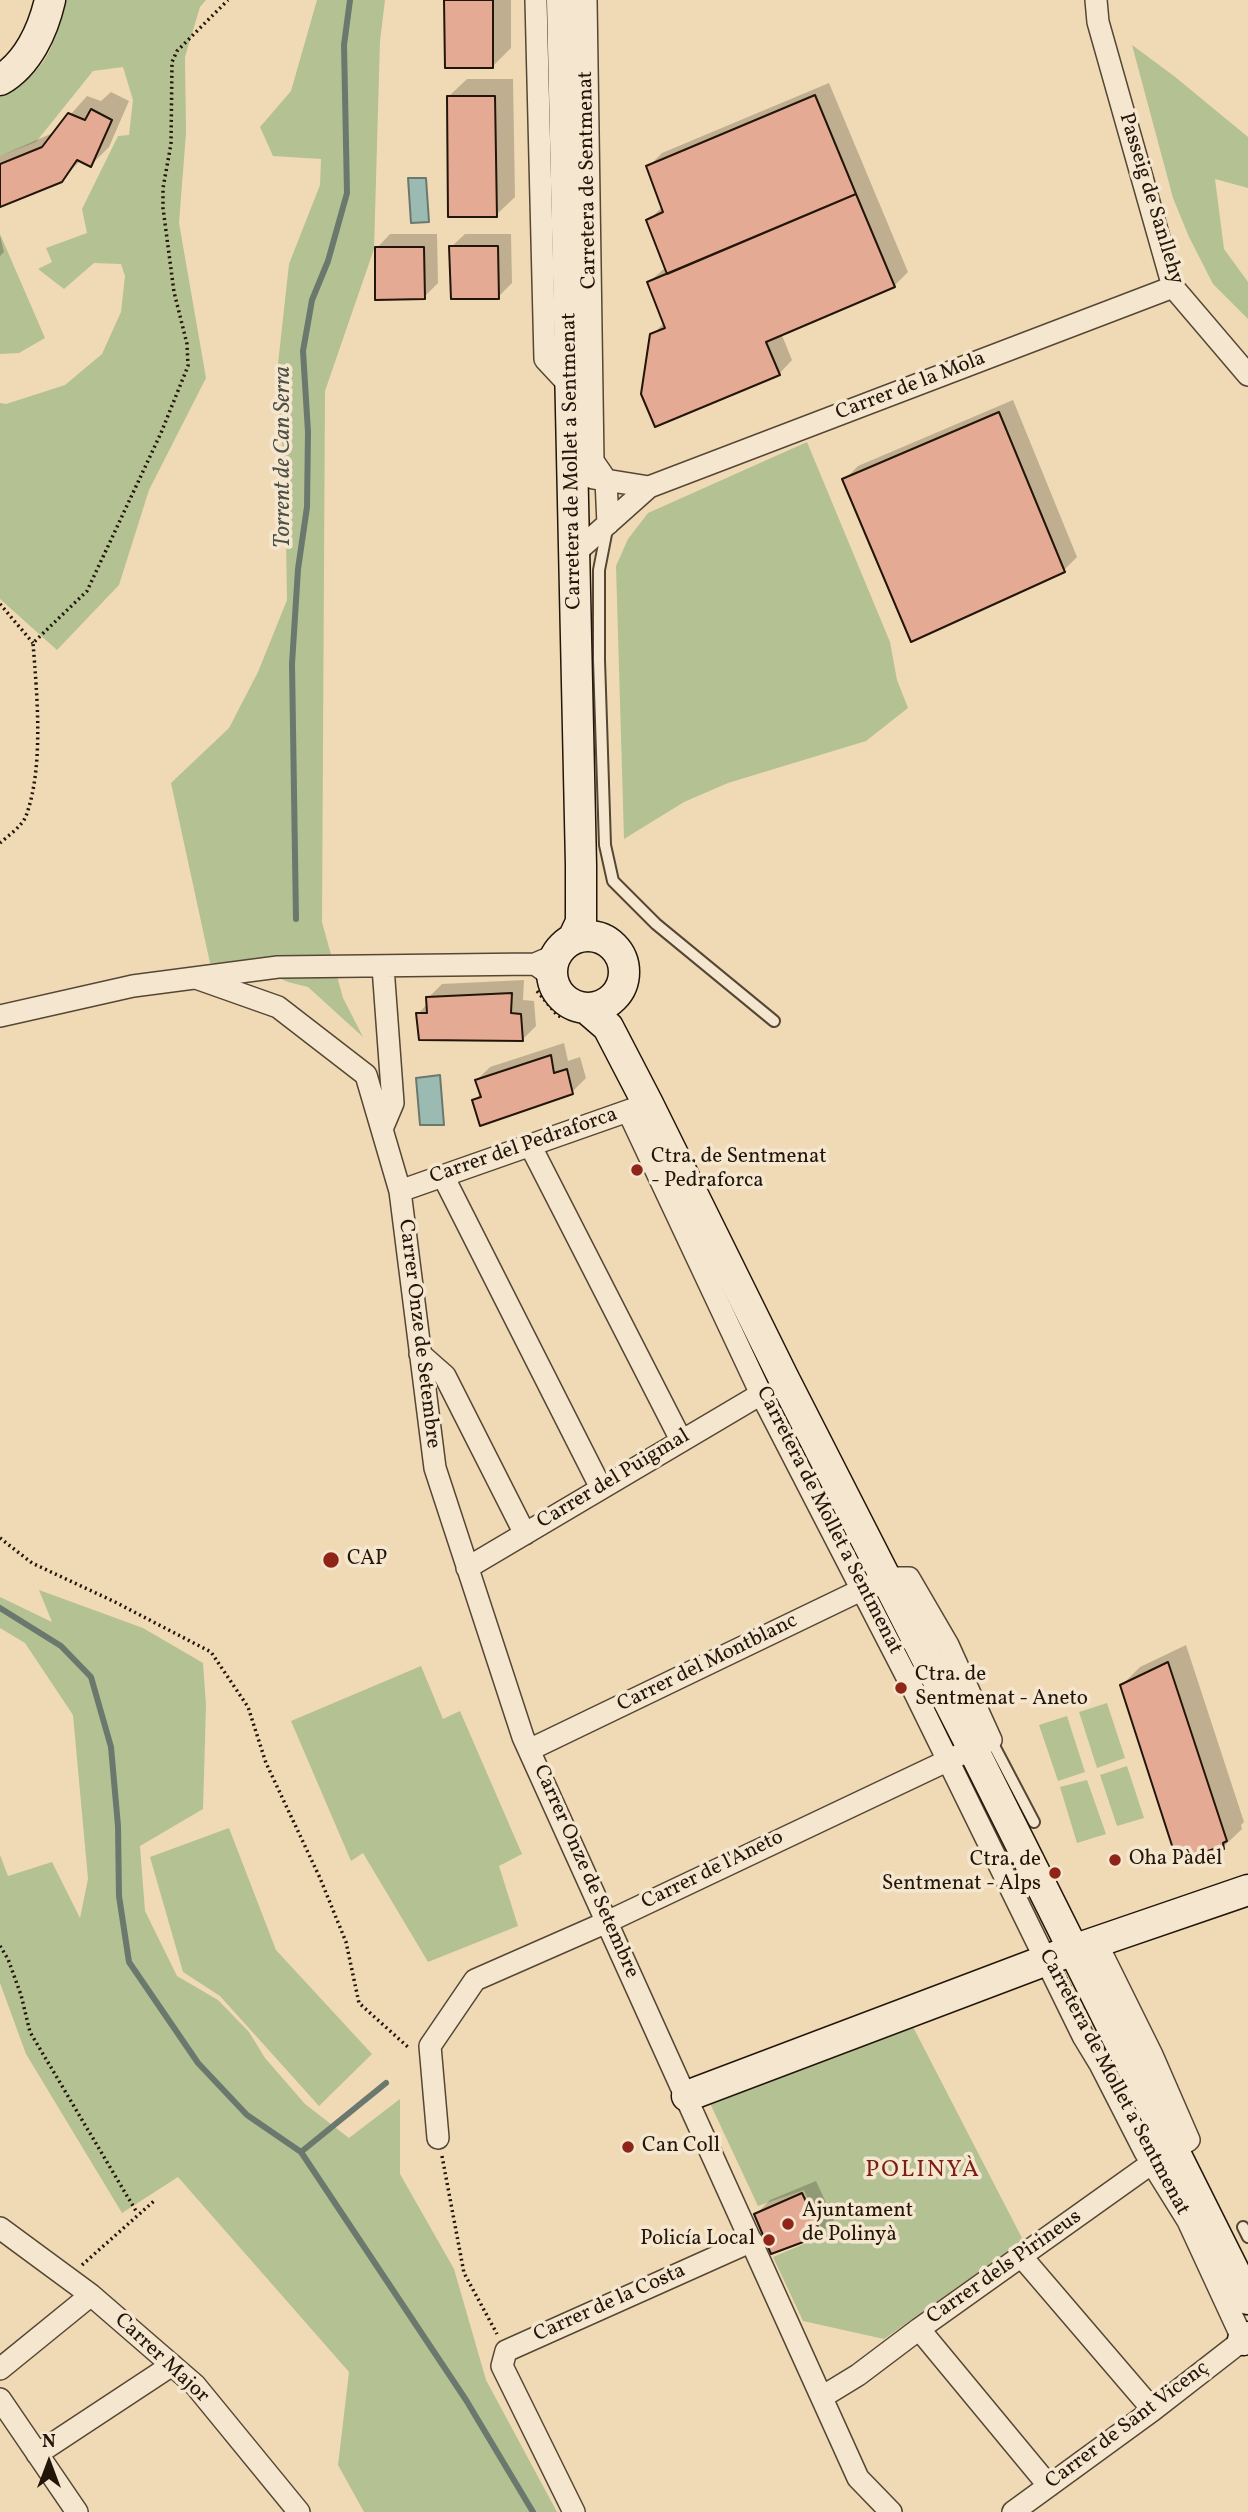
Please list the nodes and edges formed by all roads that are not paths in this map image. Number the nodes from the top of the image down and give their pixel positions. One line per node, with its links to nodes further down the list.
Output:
1 (50, 0): 6 (street)
2 (536, 0): 9 (street)
3 (562, 0): 9 (street, Carretera de Mollet a Sentmenat)
4 (586, 0): 11 (street, Carretera de Sentmenat)
5 (1096, 0): 7 (street, Passeig de Sanllehy)
6 (0, 80)
7 (1173, 287): 8 (street, Passeig de Sanllehy); 12 (street, Carrer de la Mola)
8 (1247, 372)
9 (572, 388): 10 (street, Carretera de Mollet a Sentmenat)
10 (574, 475): 11 (street); 14 (street, Carretera de Mollet a Sentmenat)
11 (606, 480): 12 (street); 13 (street, Carretera de Sentmenat)
12 (649, 487): 13 (street, Carrer de la Mola)
13 (608, 524): 14 (street, Carrer de la Mola); 20 (lane)
14 (575, 553): 15 (street, Carretera de Mollet a Sentmenat)
15 (565, 949): 16 (street); 18 (street); 18 (street)
16 (383, 967): 17 (street); 22 (street)
17 (196, 978): 19 (street); 22 (street, Carrer Onze de Setembre)
18 (602, 1012): 21 (street, Carretera de Mollet a Sentmenat)
19 (0, 1016)
20 (774, 1021)
21 (638, 1107): 23 (street, Carrer del Pedraforca); 27 (street, Carretera de Mollet a Sentmenat); 32 (street, Carretera de Mollet a Sentmenat)
22 (382, 1129): 25 (street, Carrer Onze de Setembre)
23 (530, 1145): 24 (street, Carrer del Pedraforca); 28 (street)
24 (443, 1176): 25 (street, Carrer del Pedraforca); 29 (street)
25 (400, 1191): 26 (street, Carrer Onze de Setembre)
26 (420, 1354): 30 (street); 31 (street, Carrer Onze de Setembre)
27 (761, 1394): 28 (street, Carrer del Puigmal); 32 (street, Carretera de Mollet a Sentmenat)
28 (681, 1440): 29 (street, Carrer del Puigmal)
29 (601, 1488): 30 (street, Carrer del Puigmal)
30 (525, 1534): 31 (street, Carrer del Puigmal)
31 (467, 1568): 34 (street, Carrer Onze de Setembre)
32 (874, 1584): 33 (street, Carretera de Mollet a Sentmenat); 34 (street, Carrer del Montblanc)
33 (970, 1749): 35 (lane); 37 (street, Carrer de l'Aneto); 38 (street, Carretera de Mollet a Sentmenat)
34 (529, 1750): 37 (street, Carrer Onze de Setembre)
35 (1034, 1822)
36 (1248, 1890): 38 (street)
37 (607, 1922): 39 (street, Carrer Onze de Setembre); 40 (street, Carrer de l'Aneto)
38 (1072, 1951): 39 (street); 41 (street, Carretera de Mollet a Sentmenat)
39 (687, 2096): 43 (street, Carrer Onze de Setembre)
40 (438, 2138)
41 (1171, 2151): 44 (street, Carrer dels Pirineus); 46 (street, Carretera de Mollet a Sentmenat); 48 (street, Carretera de Mollet a Sentmenat)
42 (0, 2228): 45 (street, Carrer Major)
43 (752, 2241): 51 (street, Carrer Onze de Setembre); 58 (street, Carrer de la Costa)
44 (1021, 2256): 47 (street, Carrer dels Pirineus); 53 (street)
45 (91, 2295): 49 (street, Carrer Major); 50 (street)
46 (1248, 2299)
47 (919, 2329): 51 (street, Carrer dels Pirineus); 55 (street)
48 (1246, 2339): 53 (street, Carrer de Sant Vicenç)
49 (172, 2365): 54 (street); 57 (street, Carrer Major)
50 (0, 2369)
51 (822, 2398): 59 (street, Carrer Onze de Setembre)
52 (0, 2399): 54 (street)
53 (1153, 2410): 55 (street, Carrer de Sant Vicenç)
54 (37, 2454): 56 (street)
55 (1049, 2486): 60 (street, Carrer de Sant Vicenç)
56 (77, 2512)
57 (299, 2512)
58 (574, 2512)
59 (891, 2512)
60 (1013, 2512)

